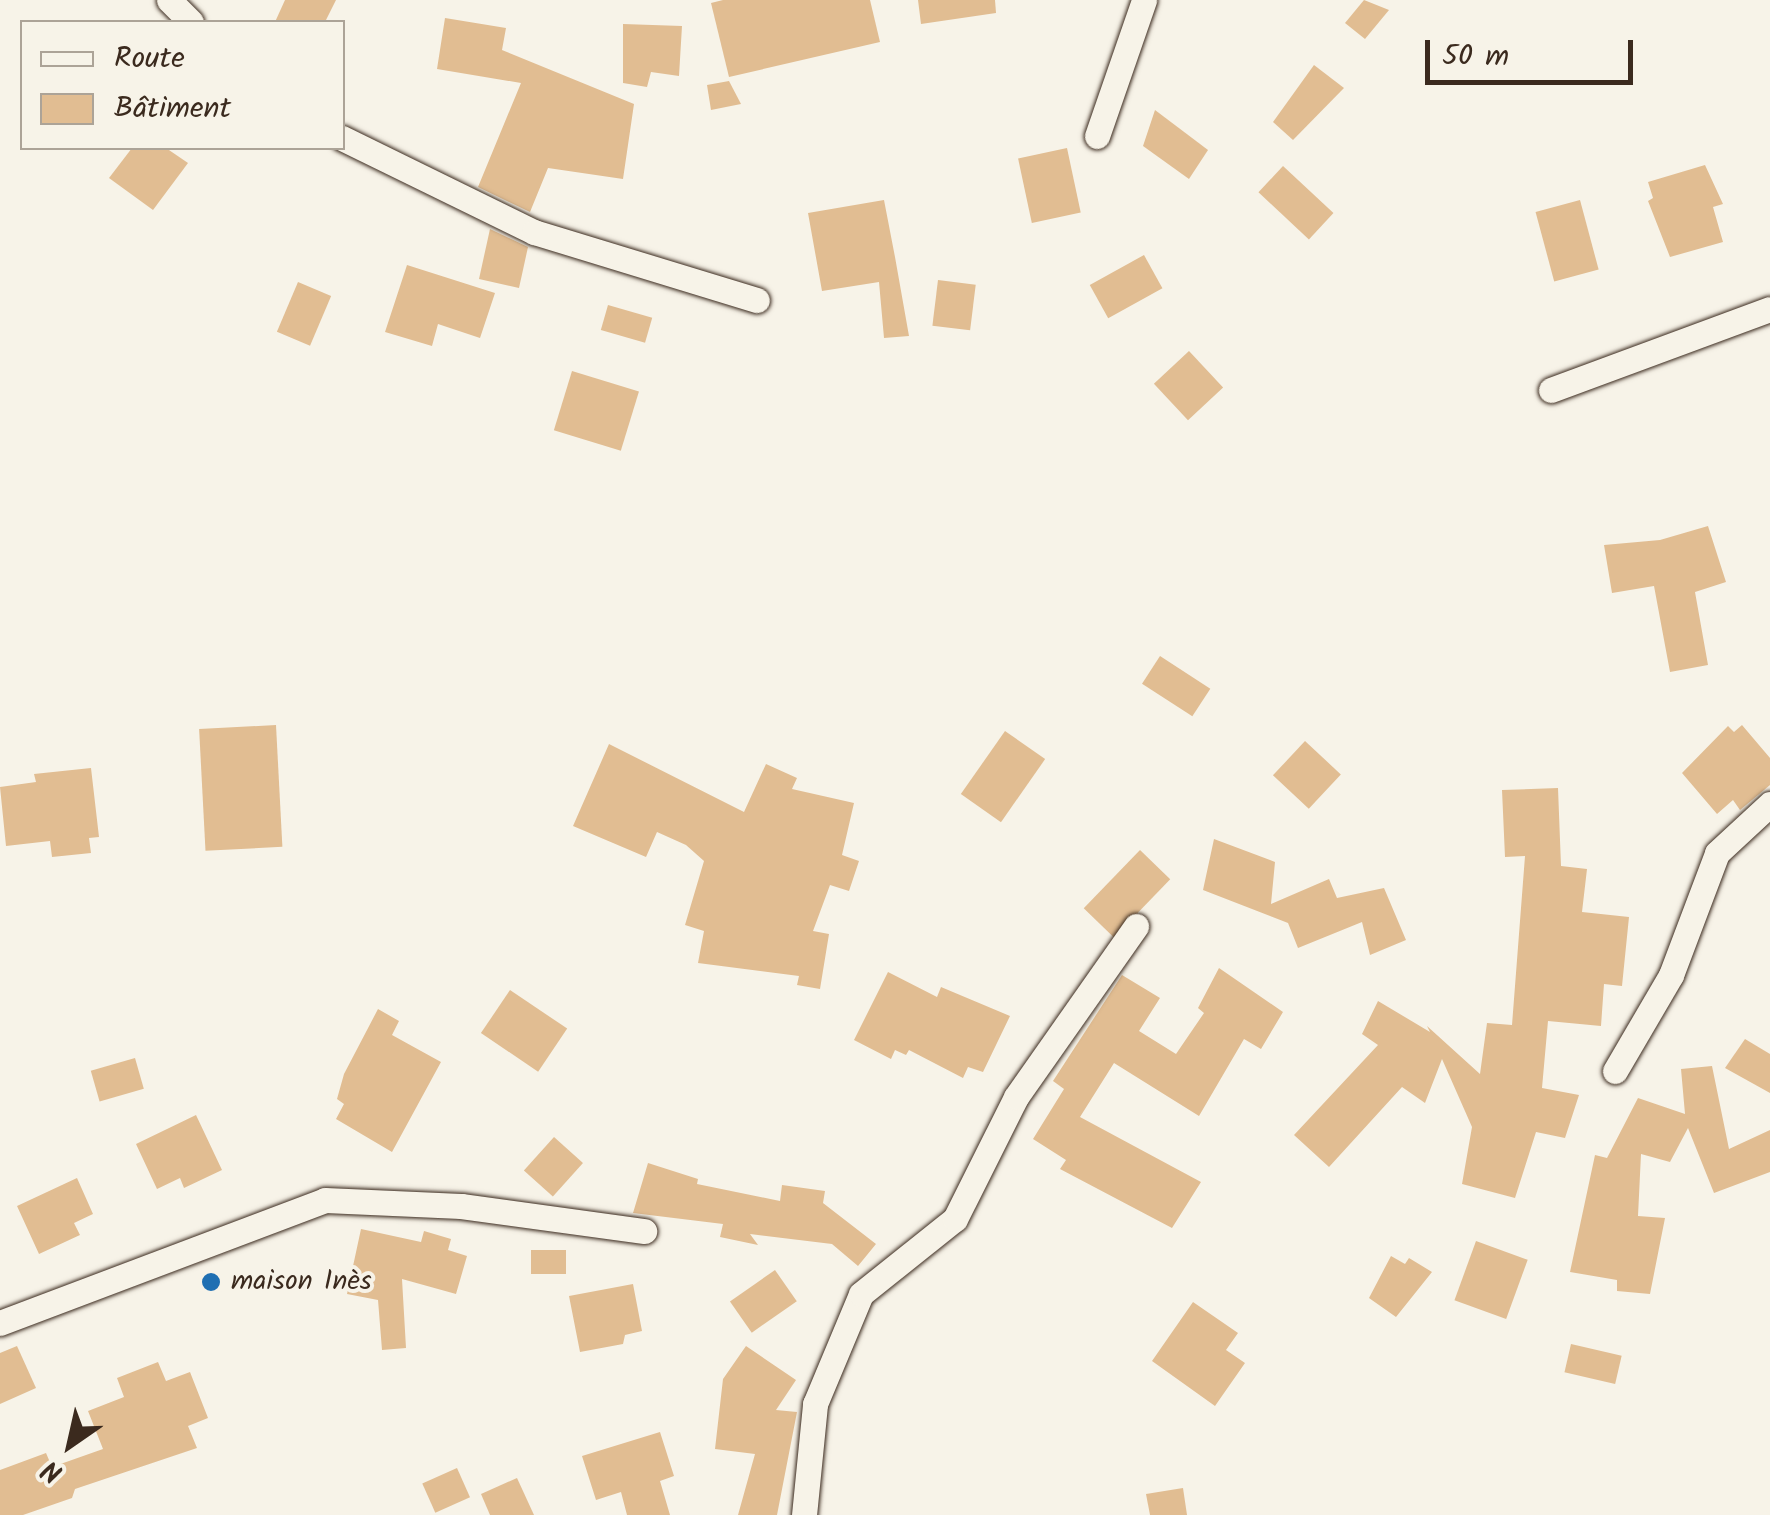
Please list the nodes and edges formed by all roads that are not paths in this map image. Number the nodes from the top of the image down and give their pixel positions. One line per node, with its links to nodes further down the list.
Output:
1 (169, 0): 3 (street)
2 (1144, 0): 4 (street)
3 (189, 20)
4 (1097, 136)
5 (345, 139): 6 (street)
6 (757, 300)
7 (1770, 309): 8 (street)
8 (1551, 390)
9 (1770, 804): 11 (street)
10 (1136, 926): 14 (street)
11 (1615, 1072)
12 (644, 1230): 13 (street)
13 (0, 1322)
14 (804, 1515)

